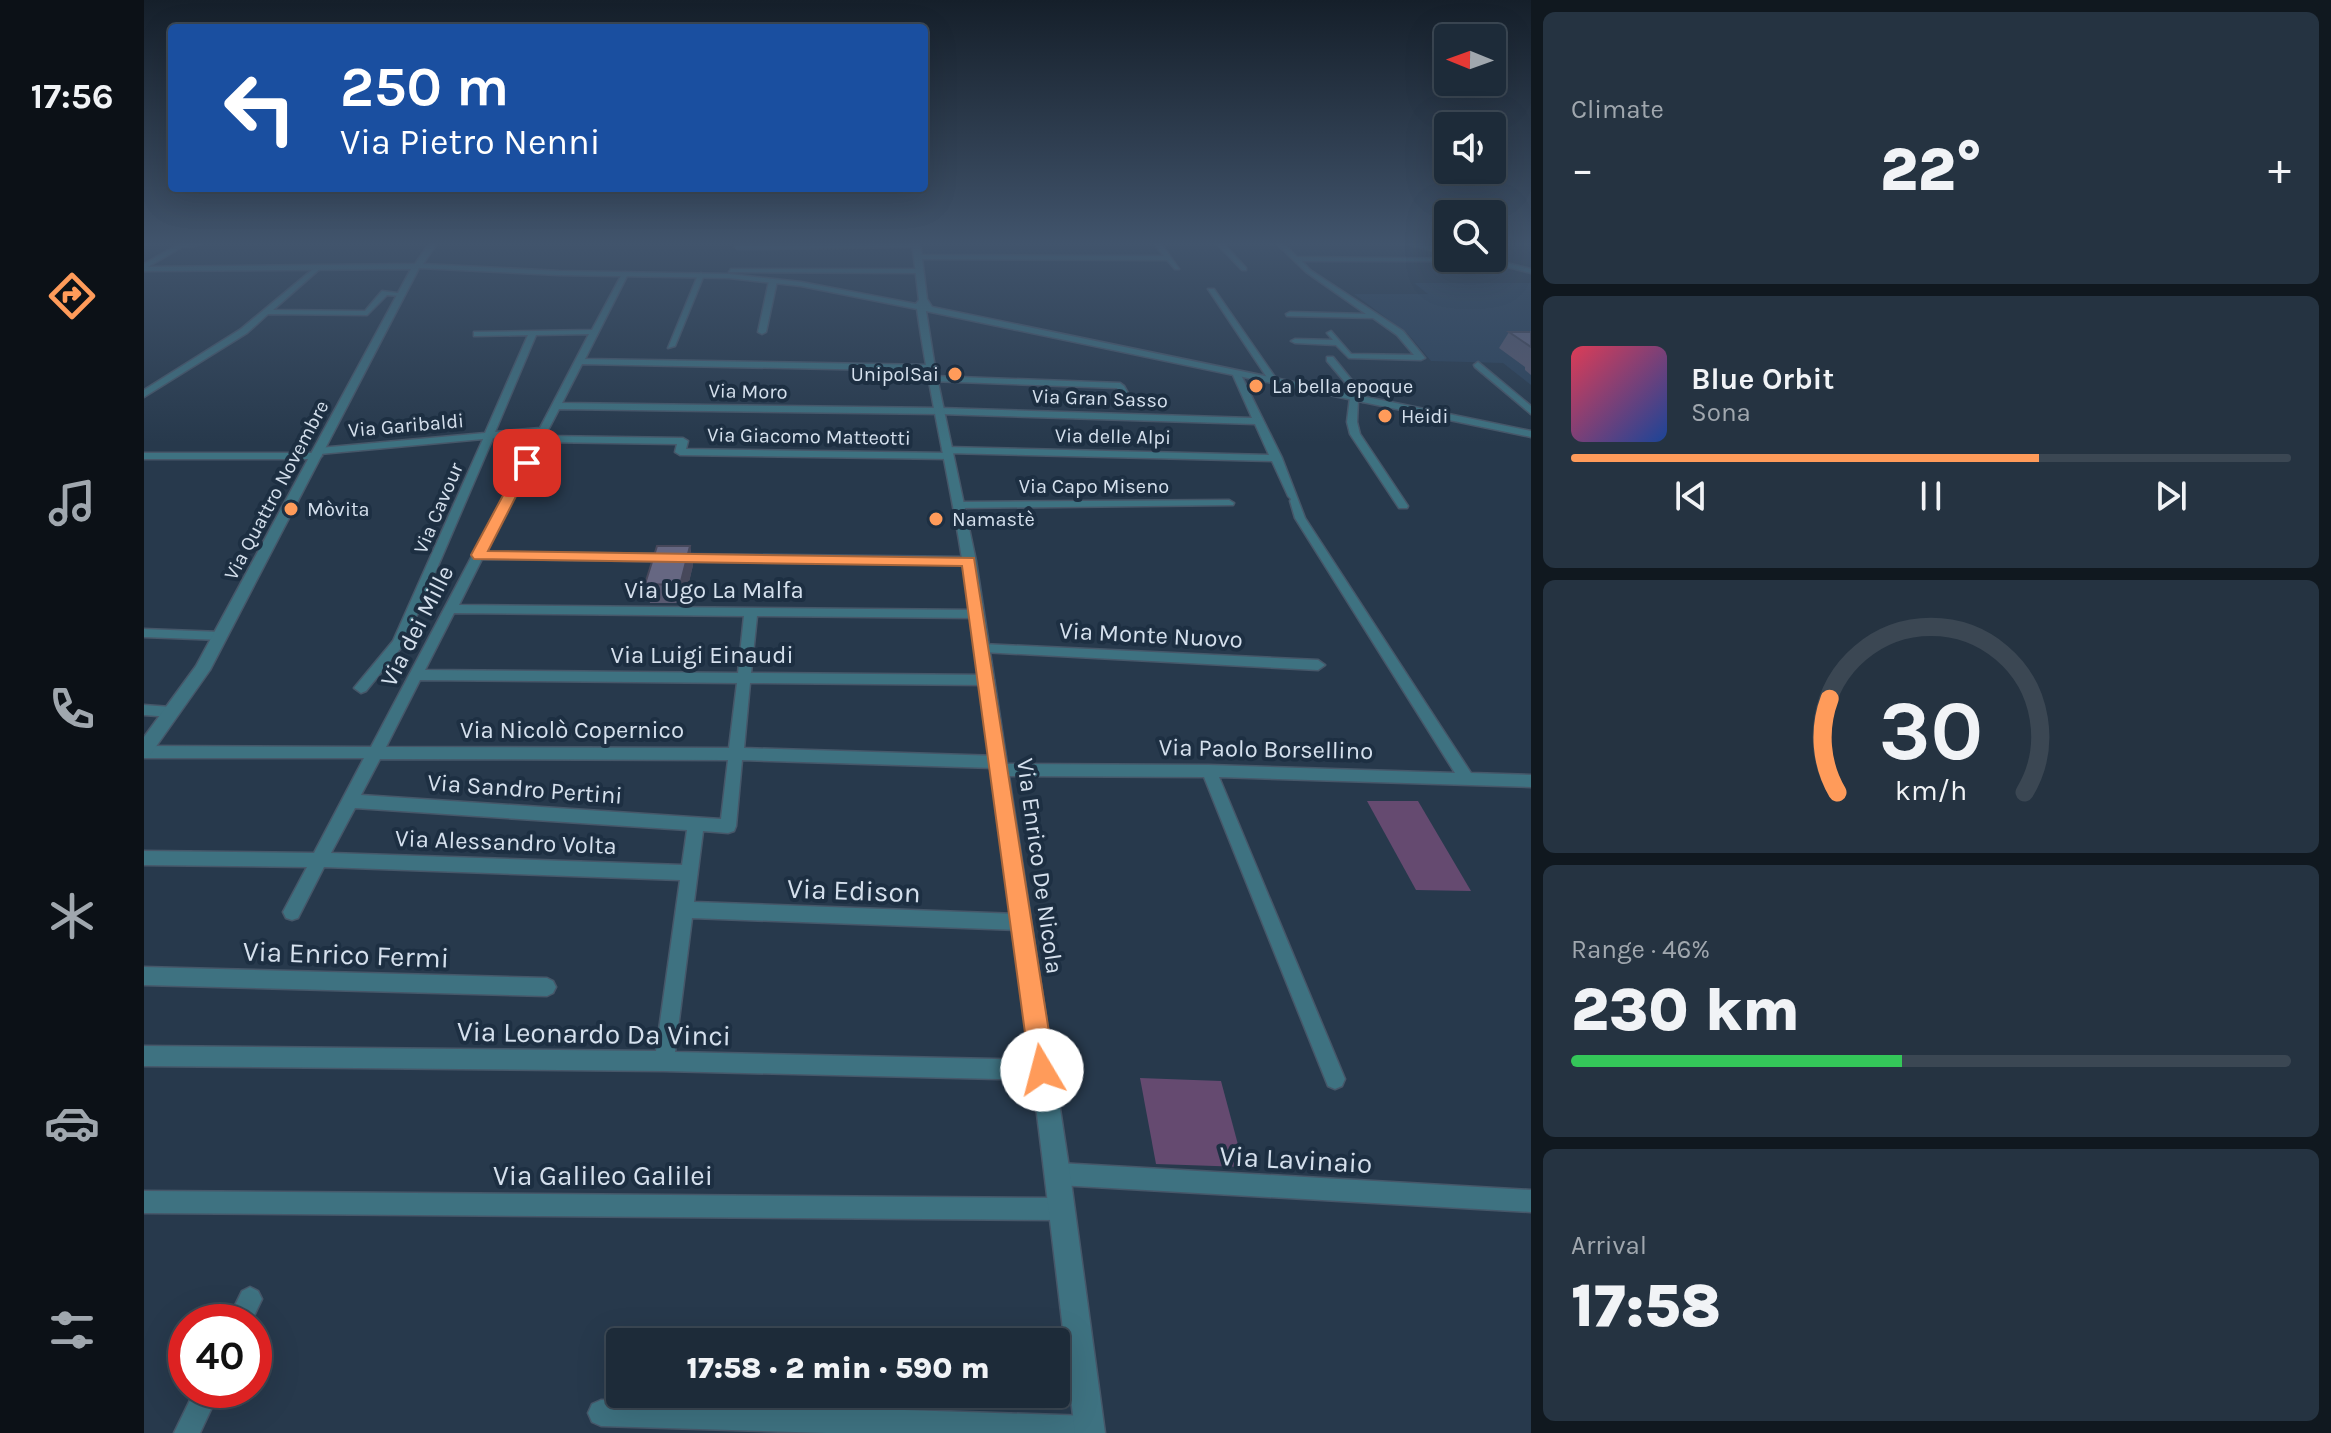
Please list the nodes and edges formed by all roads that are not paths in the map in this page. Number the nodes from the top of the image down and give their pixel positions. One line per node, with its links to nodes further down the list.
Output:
1 (271, 309): 11 (street)
2 (371, 309): 11 (street)
3 (393, 309): 39 (street, Via Quattro Novembre)
4 (606, 309): 14 (street, Via dei Mille)
5 (687, 309): 21 (street)
6 (767, 309): 15 (street)
7 (922, 309): 26 (street, Via Enrico De Nicola)
8 (939, 309): 25 (street)
9 (1223, 309): 27 (street)
10 (1364, 309): 13 (street)
11 (267, 312): 28 (street)
12 (1290, 314): 13 (street)
13 (1374, 316): 20 (street)
14 (594, 332): 16 (street); 23 (street, Via dei Mille)
15 (762, 332)
16 (533, 333): 18 (street); 36 (street, Via Cavour)
17 (1331, 333): 20 (street)
18 (477, 334)
19 (1295, 341): 20 (street)
20 (1339, 343)
21 (671, 346)
22 (1330, 359): 29 (street)
23 (579, 361): 26 (street); 31 (street, Via dei Mille)
24 (1478, 365): 33 (street)
25 (1236, 373): 27 (street); 34 (street)
26 (931, 374): 30 (street); 32 (street, Via Enrico De Nicola)
27 (1273, 380): 29 (street)
28 (147, 390)
29 (1358, 398): 35 (street); 46 (street)
30 (1129, 404)
31 (556, 406): 32 (street, Via Moro); 37 (street, Via dei Mille)
32 (940, 411): 34 (street, Via Gran Sasso); 38 (street, Via Enrico De Nicola)
33 (1531, 411)
34 (1259, 421): 42 (street)
35 (1531, 434)
36 (489, 435): 37 (street, Via Garibaldi); 39 (street, Via Garibaldi); 59 (street, Via Cavour)
37 (541, 435): 38 (street, Via Giacomo Matteotti); 47 (street, Via dei Mille)
38 (948, 453): 42 (street, Via delle Alpi); 45 (street, Via Enrico De Nicola)
39 (318, 454): 41 (street, Via Garibaldi); 53 (street, Via Quattro Novembre)
40 (144, 456): 41 (street, Via Garibaldi)
41 (157, 456): 43 (street)
42 (1277, 458): 67 (street)
43 (144, 470)
44 (1229, 503): 45 (street, Via Capo Miseno)
45 (959, 505): 48 (street, Via Enrico De Nicola)
46 (1403, 506)
47 (479, 555): 48 (street); 49 (street, Via dei Mille)
48 (969, 561): 51 (street, Via Enrico De Nicola)
49 (451, 609): 50 (street, Via Ugo La Malfa); 56 (street, Via dei Mille)
50 (751, 612): 51 (street, Via Ugo La Malfa); 57 (street)
51 (977, 614): 54 (street, Via Enrico De Nicola)
52 (144, 633): 53 (street)
53 (221, 636): 61 (street, Via Quattro Novembre)
54 (982, 648): 55 (street, Via Monte Nuovo); 58 (street, Via Enrico De Nicola)
55 (1318, 665)
56 (416, 675): 57 (street, Via Luigi Einaudi); 63 (street, Via dei Mille)
57 (745, 677): 58 (street, Via Luigi Einaudi); 64 (street)
58 (987, 680): 65 (street, Via Enrico De Nicola)
59 (361, 688)
60 (144, 710): 61 (street)
61 (171, 712): 62 (street, Via Quattro Novembre)
62 (144, 751): 63 (street, Via Nicolò Copernico)
63 (378, 751): 64 (street, Via Nicolò Copernico); 69 (street, Via dei Mille)
64 (736, 754): 65 (street, Via Nicolò Copernico); 70 (street, Via Sandro Pertini)
65 (999, 766): 66 (street, Via Paolo Borsellino); 76 (street, Via Enrico De Nicola)
66 (1209, 771): 67 (street, Via Paolo Borsellino); 82 (street)
67 (1466, 778): 68 (street, Via Paolo Borsellino)
68 (1531, 781)
69 (351, 801): 70 (street, Via Sandro Pertini); 72 (street, Via dei Mille)
70 (696, 825): 73 (street)
71 (144, 858): 72 (street, Via Alessandro Volta)
72 (320, 860): 73 (street, Via Alessandro Volta); 75 (street, Via dei Mille)
73 (690, 873): 74 (street)
74 (686, 910): 76 (street, Via Edison); 80 (street)
75 (292, 912)
76 (1021, 922): 81 (street, Via Enrico De Nicola)
77 (144, 976): 78 (street, Via Enrico Fermi)
78 (547, 987)
79 (144, 1056): 80 (street, Via Leonardo Da Vinci)
80 (664, 1061): 81 (street, Via Leonardo Da Vinci)
81 (1042, 1070): 83 (street, Via Enrico De Nicola)
82 (1335, 1079)
83 (1058, 1174): 84 (street, Via Lavinaio); 86 (street, Via Enrico De Nicola)
84 (1531, 1201)
85 (144, 1202): 86 (street, Via Galileo Galilei)
86 (1062, 1209): 91 (street, Via Enrico De Nicola)
87 (250, 1299): 88 (street)
88 (248, 1304)
89 (199, 1408): 92 (street)
90 (601, 1413): 91 (street)
91 (1090, 1431)
92 (187, 1433)

